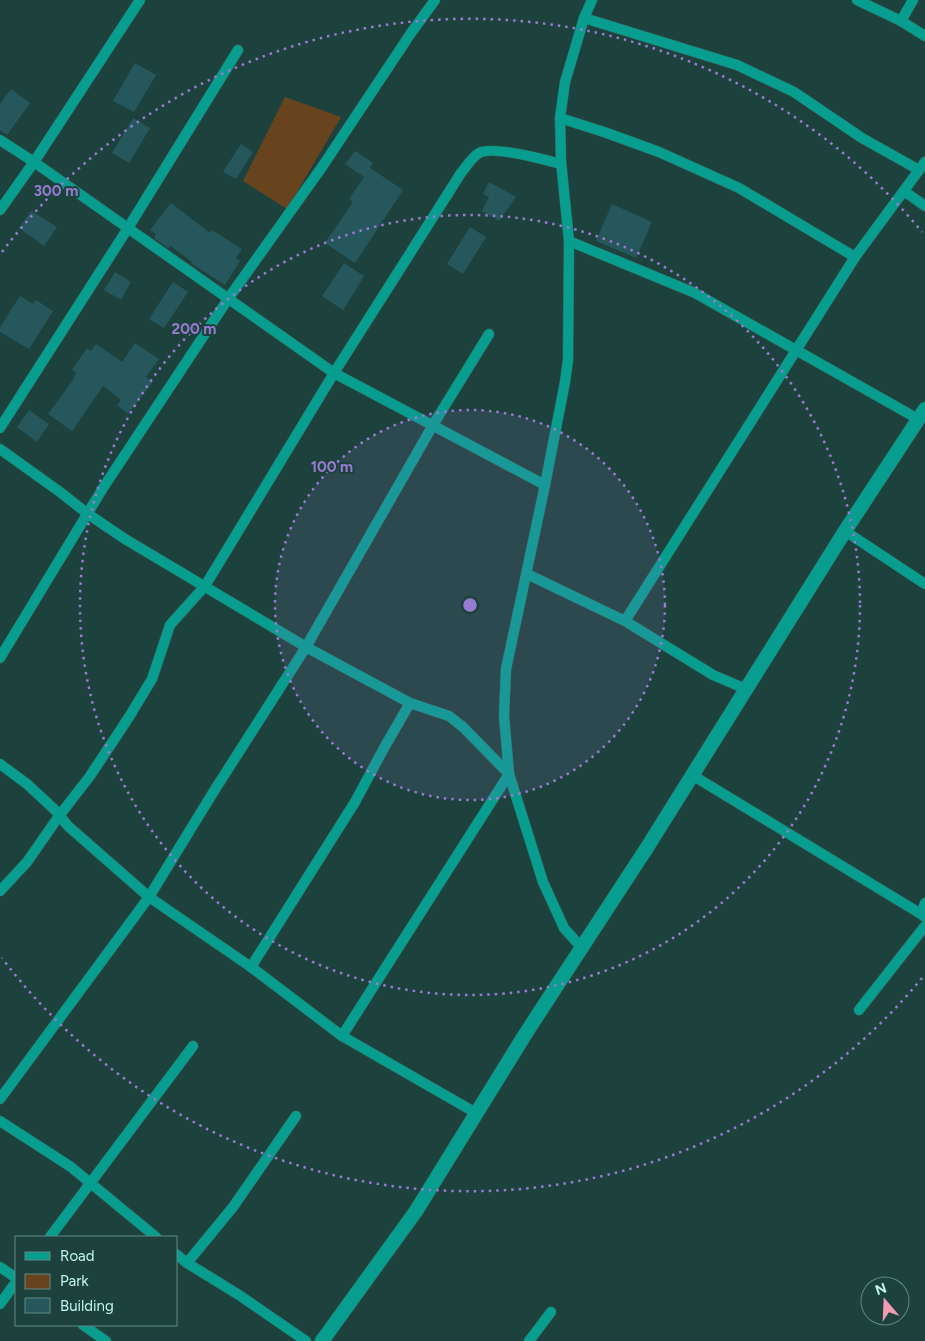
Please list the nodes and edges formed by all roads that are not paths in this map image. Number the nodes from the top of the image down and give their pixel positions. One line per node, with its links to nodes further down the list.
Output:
1 (140, 0): 12 (street)
2 (435, 0): 21 (street)
3 (592, 0): 6 (street)
4 (857, 0): 7 (street)
5 (912, 0): 7 (street)
6 (584, 18): 10 (street); 14 (street)
7 (901, 21): 8 (street)
8 (925, 36)
9 (238, 50): 18 (street)
10 (560, 118): 13 (street); 20 (street)
11 (0, 140): 12 (street)
12 (34, 162): 17 (street); 18 (street)
13 (562, 164): 19 (street); 24 (street)
14 (922, 166): 15 (street)
15 (904, 191): 16 (street); 20 (street)
16 (925, 206)
17 (0, 210)
18 (128, 228): 21 (street); 27 (street)
19 (569, 241): 23 (street); 29 (street)
20 (856, 257): 23 (street)
21 (228, 299): 24 (street); 30 (street)
22 (489, 334): 26 (street)
23 (797, 351): 25 (street); 35 (street)
24 (334, 373): 26 (street); 34 (street)
25 (923, 415): 31 (street)
26 (433, 425): 29 (street); 36 (street)
27 (0, 428)
28 (0, 449): 30 (street)
29 (545, 485): 32 (street)
30 (88, 514): 34 (street); 37 (street)
31 (845, 531): 33 (street); 38 (street)
32 (527, 574): 35 (street); 41 (street)
33 (925, 584)
34 (205, 586): 36 (street); 43 (street)
35 (625, 621): 38 (street)
36 (306, 647): 39 (street); 45 (street)
37 (0, 658)
38 (746, 689): 42 (street)
39 (410, 703): 41 (street); 50 (street)
40 (0, 764): 43 (street)
41 (509, 774): 49 (street); 52 (street)
42 (692, 775): 47 (street); 49 (street)
43 (60, 816): 44 (street); 45 (street)
44 (0, 891)
45 (149, 897): 50 (street); 54 (street)
46 (925, 903): 47 (street)
47 (923, 916)
48 (925, 926): 51 (street)
49 (581, 948): 55 (street)
50 (251, 967): 52 (street)
51 (859, 1010)
52 (342, 1036): 55 (street)
53 (193, 1046): 58 (street)
54 (0, 1099)
55 (476, 1112): 71 (street)
56 (296, 1116): 62 (street)
57 (0, 1121): 58 (street)
58 (91, 1183): 59 (street); 60 (street)
59 (51, 1236)
60 (155, 1236)
61 (178, 1256): 62 (street)
62 (188, 1263): 70 (street)
63 (0, 1266): 64 (street)
64 (15, 1279)
65 (15, 1282): 66 (street)
66 (0, 1304)
67 (552, 1312): 72 (street)
68 (84, 1326): 69 (street)
69 (106, 1341)
70 (306, 1341)
71 (322, 1341)
72 (529, 1341)

